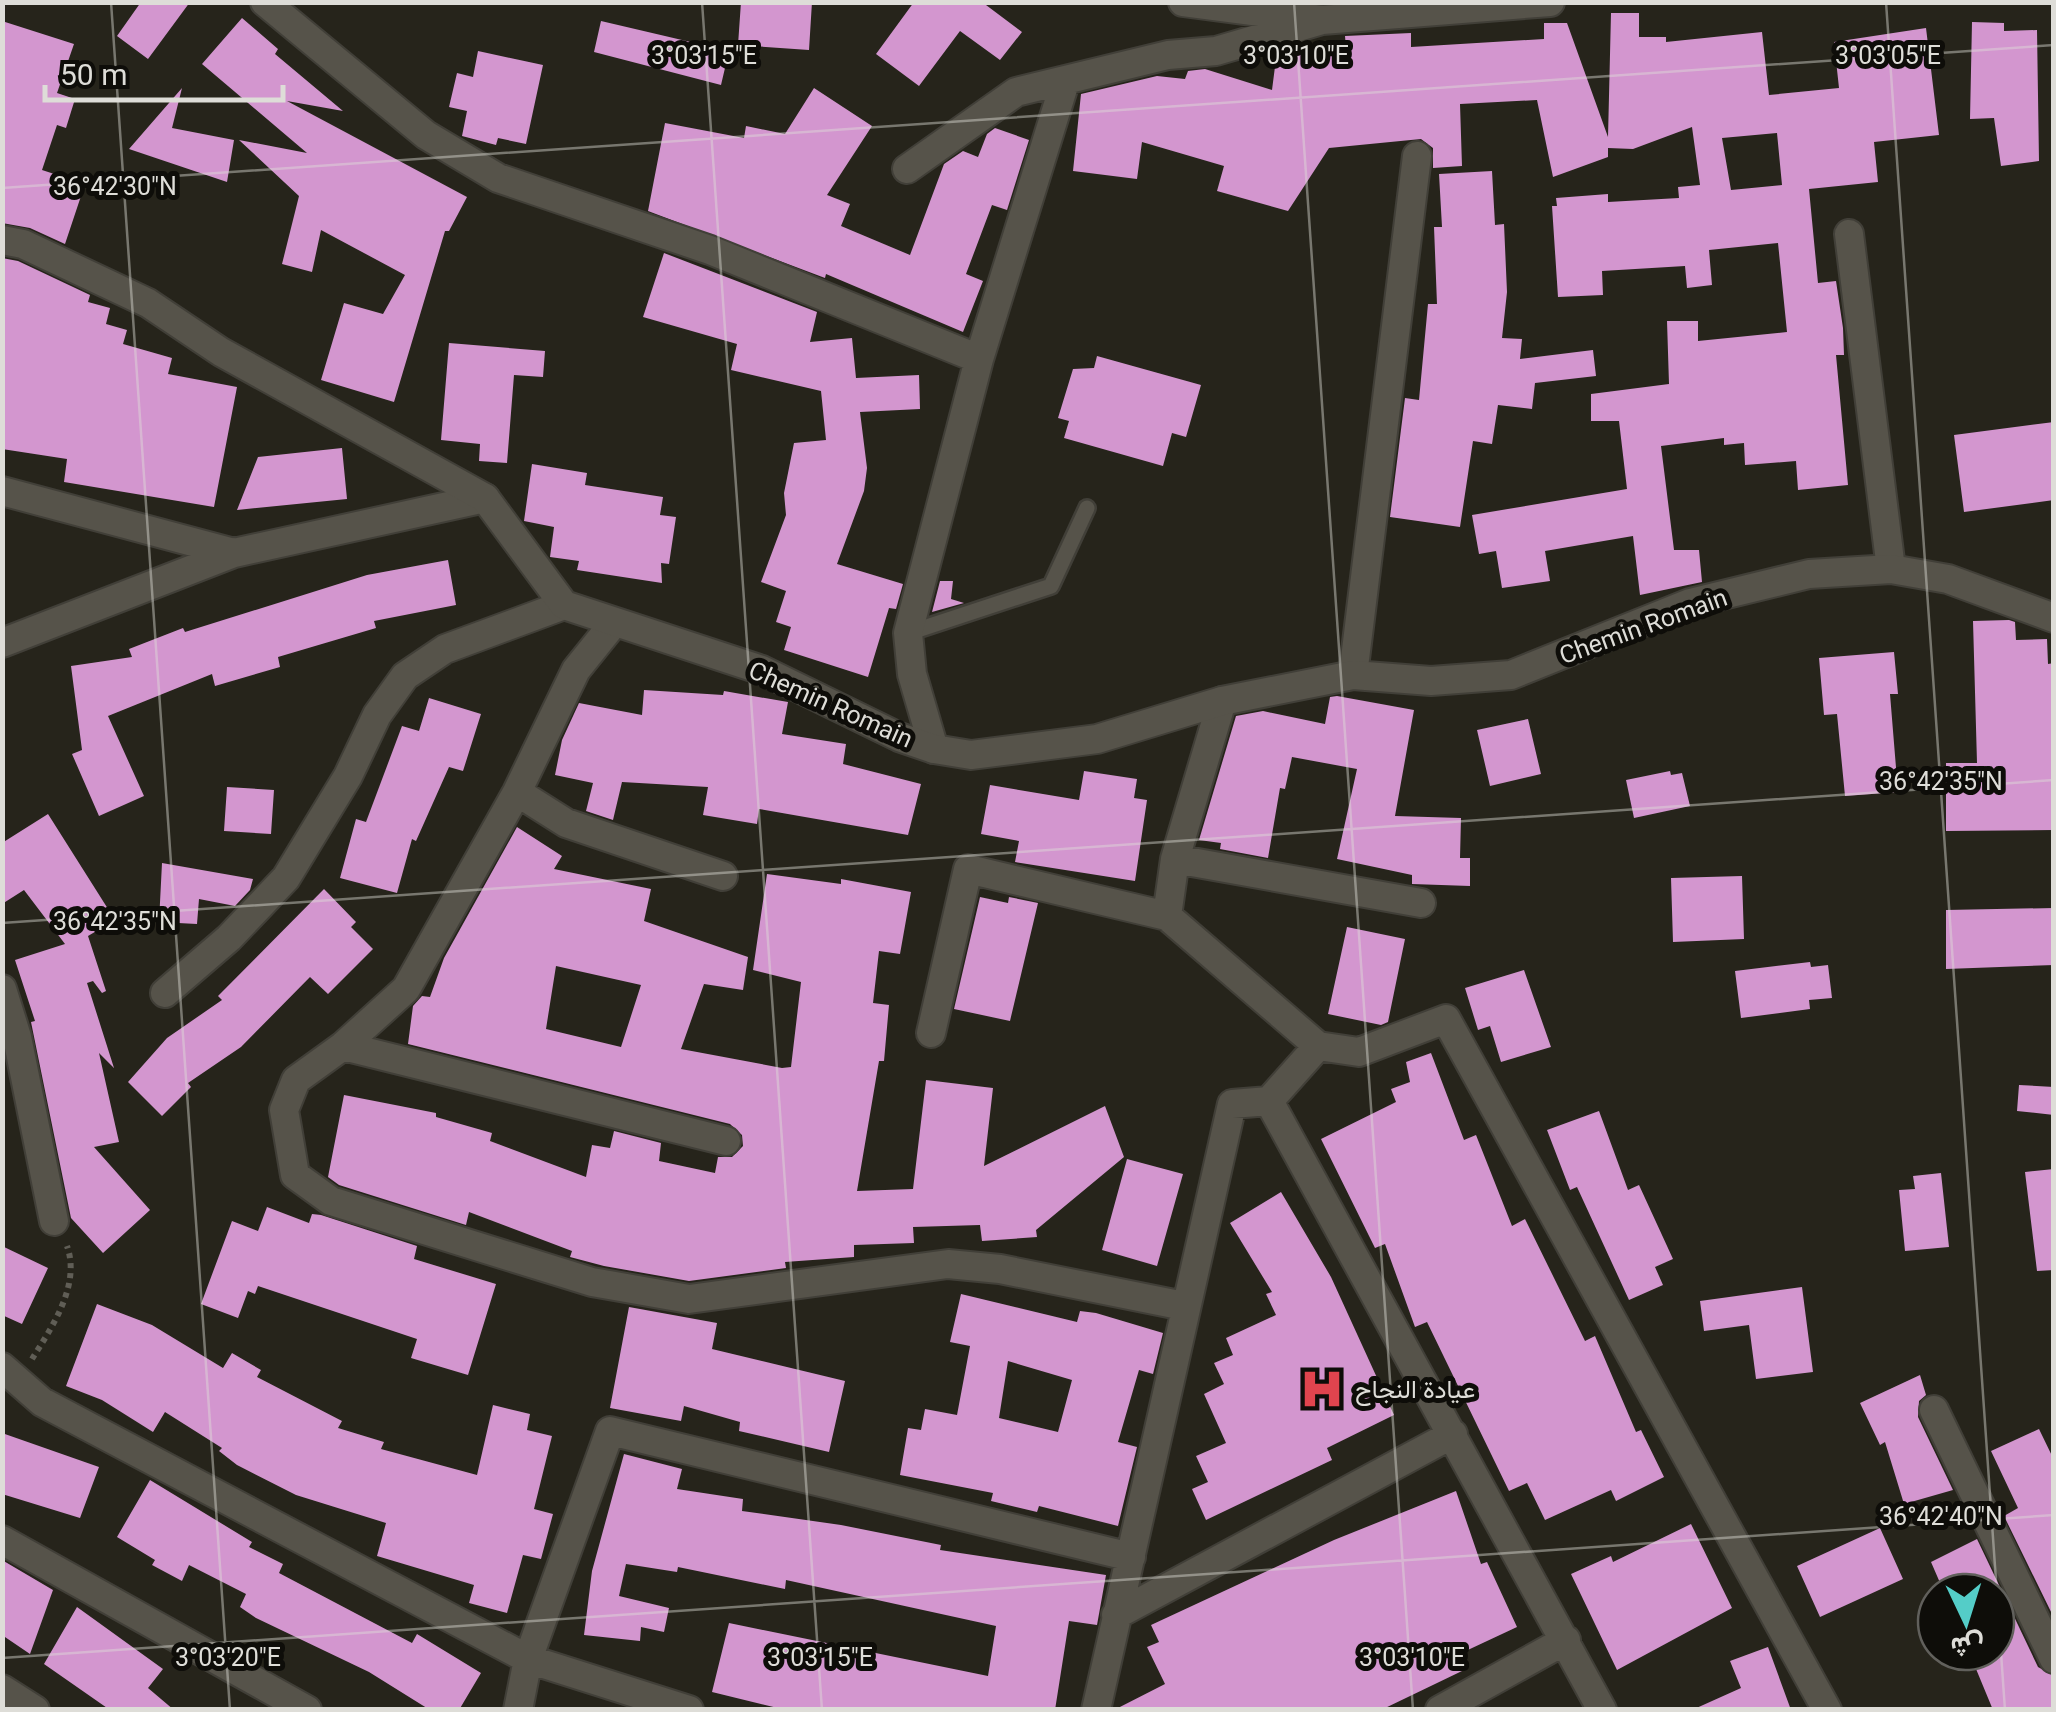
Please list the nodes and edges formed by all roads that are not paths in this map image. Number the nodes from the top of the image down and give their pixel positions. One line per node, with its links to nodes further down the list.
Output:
1 (265, 2): 10 (street)
2 (1183, 2): 4 (street)
3 (1550, 2): 4 (street)
4 (1322, 20): 5 (street)
5 (1065, 82): 7 (street); 10 (street)
6 (1417, 156): 21 (street)
7 (907, 169)
8 (1849, 234): 15 (street)
9 (2, 240): 12 (street)
10 (978, 360): 19 (street)
11 (2, 491): 14 (street)
12 (484, 498): 14 (street); 16 (street)
13 (1086, 508): 19 (lane)
14 (234, 553): 20 (street)
15 (1891, 569): 17 (street, Chemin Romain); 21 (street, Chemin Romain)
16 (564, 606): 18 (street, Chemin Romain); 30 (street)
17 (2054, 618)
18 (613, 624): 23 (street, Chemin Romain); 24 (street)
19 (908, 633): 23 (street)
20 (2, 643)
21 (1353, 674): 22 (street, Chemin Romain)
22 (1222, 701): 23 (street, Chemin Romain); 25 (street)
23 (934, 749)
24 (517, 792): 26 (street); 32 (street)
25 (1176, 859): 27 (street); 28 (street)
26 (723, 876)
27 (1420, 903)
28 (1168, 916): 31 (street); 33 (street)
29 (2, 989): 36 (street)
30 (165, 993)
31 (932, 1033)
32 (343, 1046): 35 (street); 37 (street)
33 (1318, 1046): 34 (street); 55 (street)
34 (1270, 1101): 37 (street); 40 (street)
35 (726, 1141)
36 (54, 1220)
37 (1184, 1306): 42 (street)
38 (10, 1374): 45 (street)
39 (1934, 1410): 46 (street)
40 (1453, 1434): 43 (street); 44 (street)
41 (2, 1540): 49 (street)
42 (1131, 1558): 43 (street); 45 (street)
43 (1116, 1615): 52 (street)
44 (1566, 1640): 53 (street); 54 (street)
45 (528, 1659): 50 (street); 51 (street)
46 (2054, 1660)
47 (2, 1689): 48 (street)
48 (35, 1710)
49 (307, 1710)
50 (518, 1710)
51 (689, 1710)
52 (1096, 1710)
53 (1440, 1710)
54 (1602, 1710)
55 (1828, 1710)

